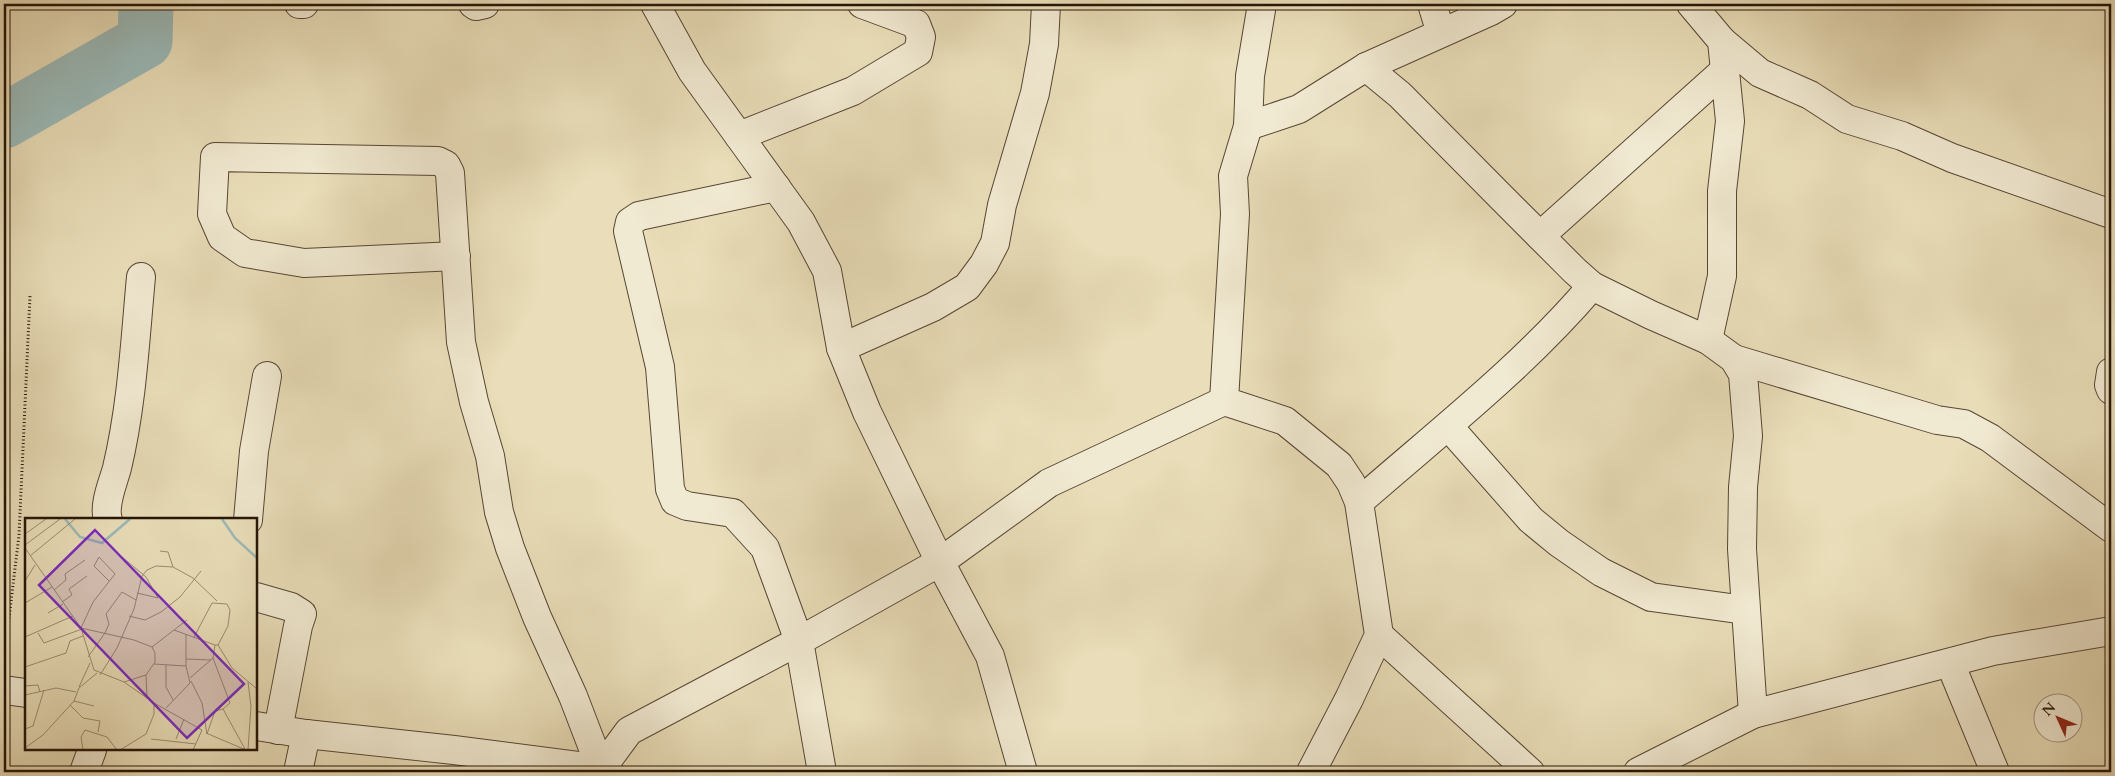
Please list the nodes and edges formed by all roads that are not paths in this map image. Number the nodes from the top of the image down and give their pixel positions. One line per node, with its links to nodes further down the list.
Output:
1 (298, 4): 2 (street)
2 (304, 4)
3 (473, 4): 4 (street)
4 (485, 4)
5 (654, 4): 17 (street)
6 (862, 4): 17 (street)
7 (1046, 4): 25 (street)
8 (1262, 4): 16 (street)
9 (1432, 4): 12 (street)
10 (1503, 4): 12 (street)
11 (1691, 4): 13 (street)
12 (1441, 33): 14 (street)
13 (1722, 41): 15 (street); 19 (street)
14 (1366, 67): 16 (street); 20 (street)
15 (1724, 71): 20 (street); 24 (street)
16 (1248, 126): 30 (street)
17 (739, 136): 18 (street)
18 (776, 187): 25 (street); 41 (street)
19 (2111, 214)
20 (1540, 236): 23 (street)
21 (456, 256): 21 (street); 50 (street)
22 (141, 277): 33 (street)
23 (1592, 286): 24 (street); 31 (street)
24 (1708, 340): 26 (street)
25 (840, 348): 36 (street)
26 (1734, 359): 35 (street); 38 (street)
27 (2111, 372): 29 (street)
28 (267, 376): 34 (street)
29 (2111, 390)
30 (1224, 401): 32 (street); 36 (street)
31 (1449, 427): 32 (street); 38 (street)
32 (1359, 502): 40 (street)
33 (108, 518)
34 (248, 518)
35 (2111, 528)
36 (940, 562): 41 (street); 54 (street)
37 (258, 598): 46 (street)
38 (1745, 610): 45 (street)
39 (2111, 630): 42 (street)
40 (1379, 635): 55 (street); 56 (street)
41 (799, 641): 50 (street); 53 (street)
42 (1950, 664): 45 (street); 58 (street)
43 (4, 690): 44 (street)
44 (25, 693)
45 (1753, 714): 57 (street)
46 (267, 728): 47 (street)
47 (306, 734): 49 (street); 52 (street)
48 (92, 751): 51 (street)
49 (452, 761): 50 (street)
50 (605, 771)
51 (84, 772)
52 (298, 772)
53 (822, 772)
54 (1023, 772)
55 (1311, 772)
56 (1530, 772)
57 (1638, 772)
58 (1995, 772)

